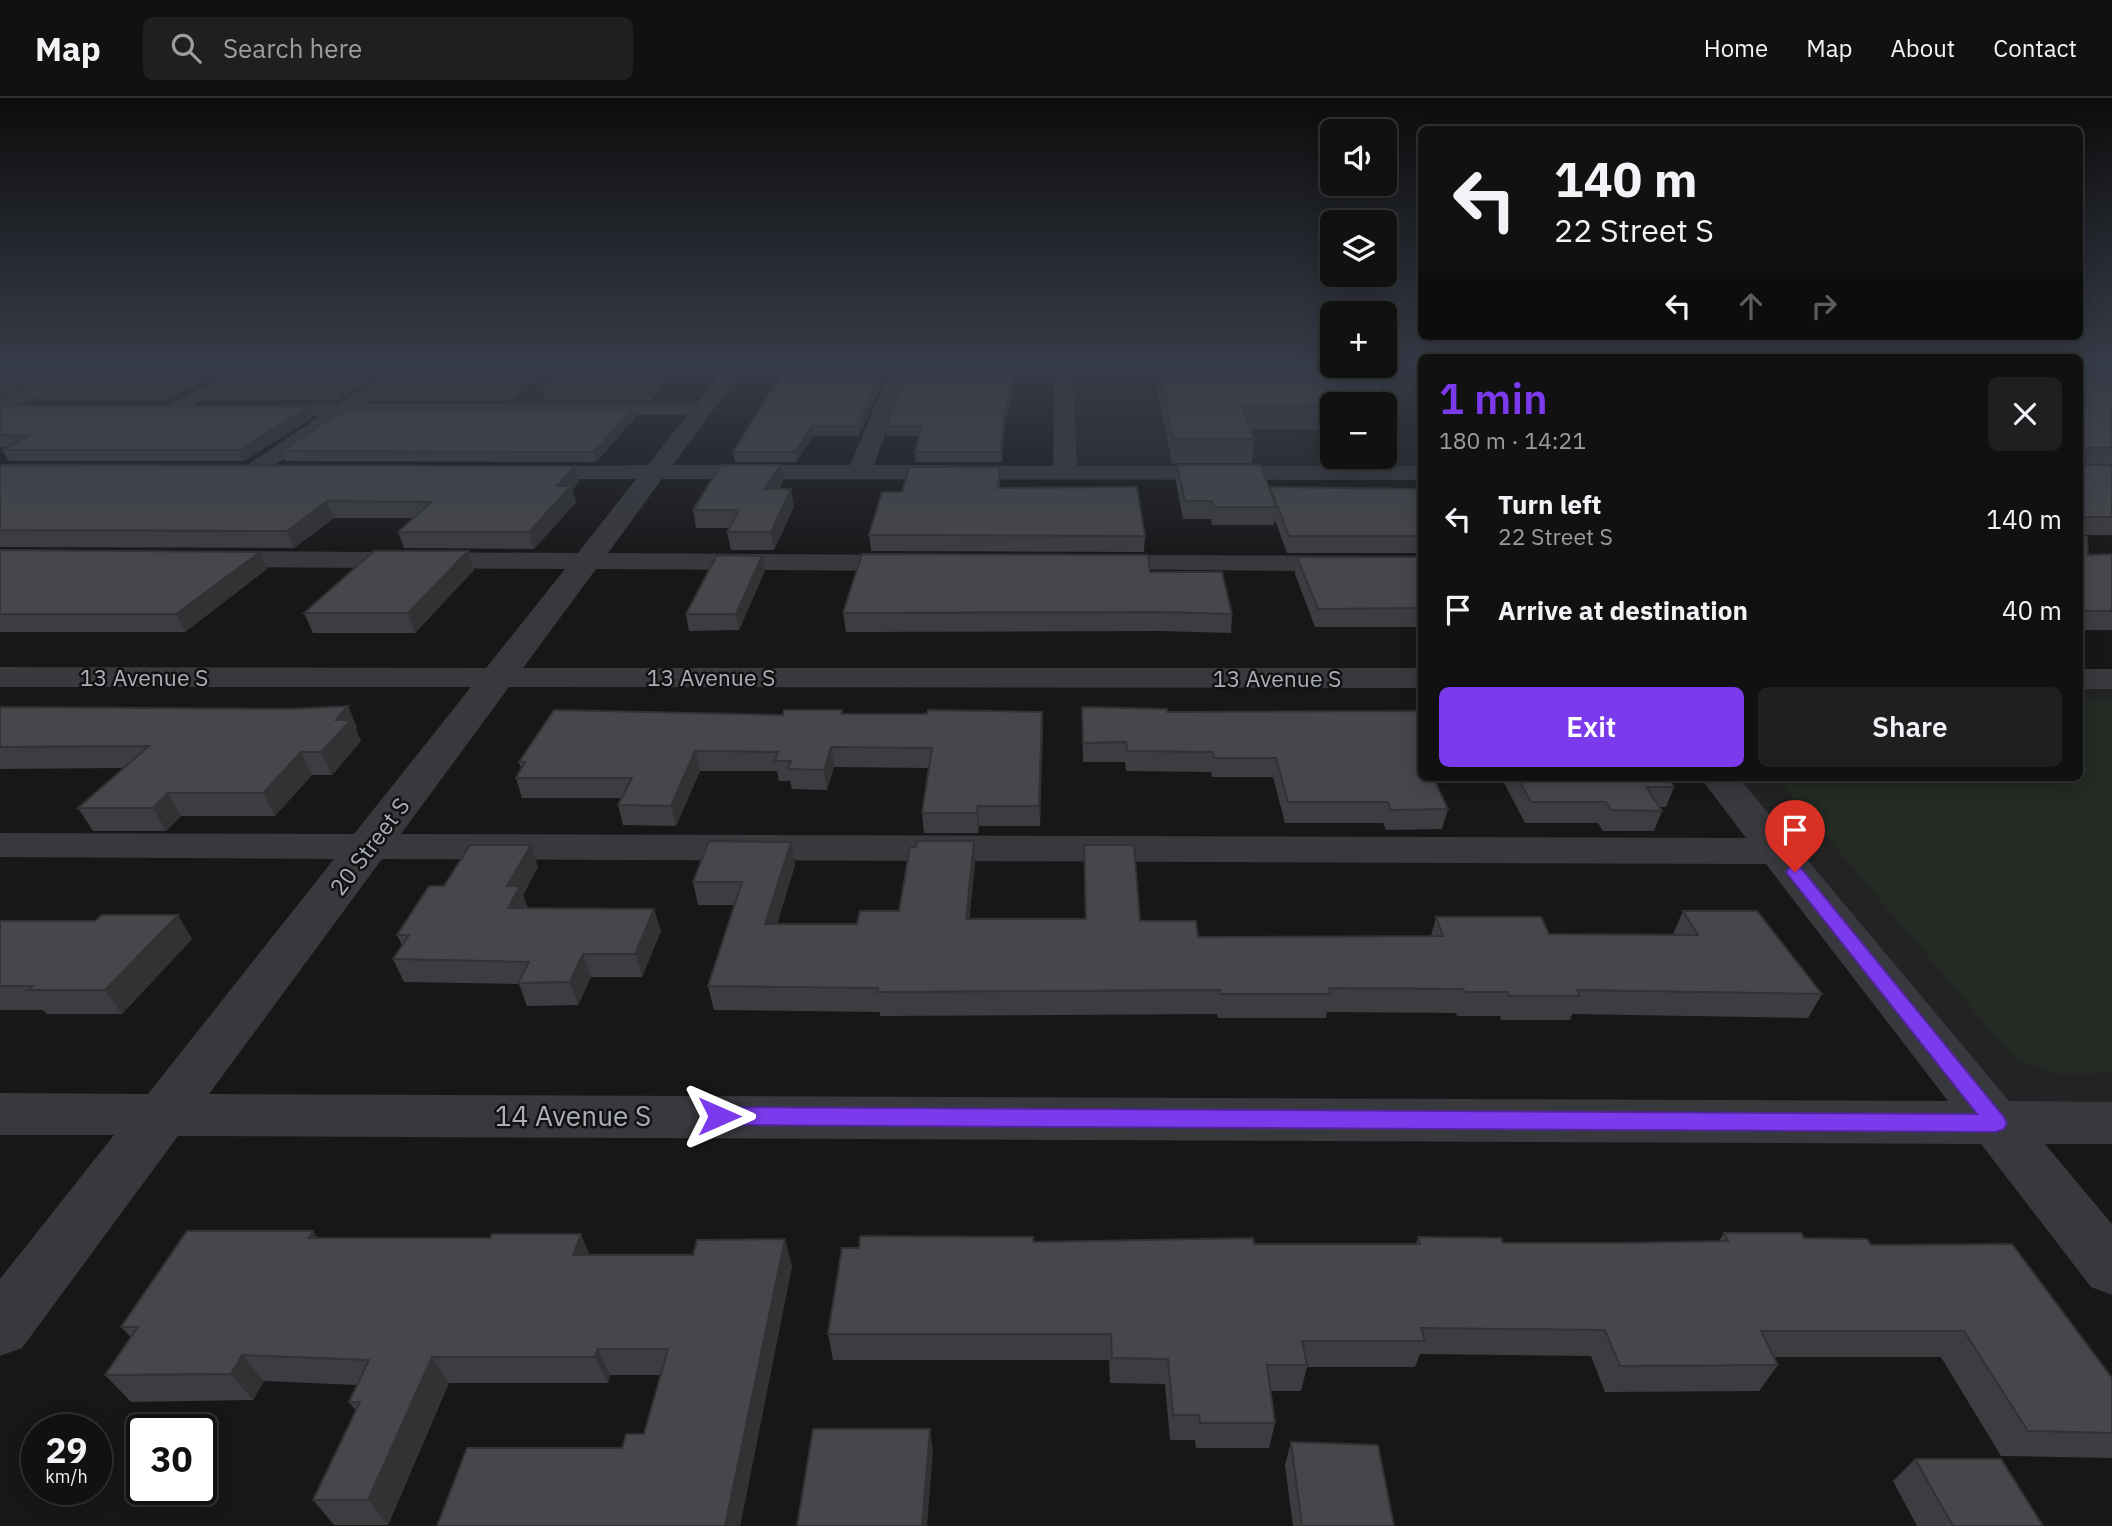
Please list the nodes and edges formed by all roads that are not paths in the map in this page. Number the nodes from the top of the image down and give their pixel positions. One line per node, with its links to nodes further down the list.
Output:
1 (310, 432): 6 (street)
2 (687, 432): 9 (street, 20 Street S)
3 (875, 432): 10 (street)
4 (1065, 432): 11 (street)
5 (222, 472): 6 (street)
6 (249, 472): 7 (street)
7 (290, 472)
8 (507, 472): 9 (street)
9 (657, 473): 10 (street); 14 (street, 20 Street S)
10 (859, 473): 11 (street)
11 (1065, 473): 12 (street)
12 (1418, 473)
13 (182, 559): 14 (street)
14 (588, 562): 15 (street); 19 (street, 20 Street S)
15 (935, 563)
16 (1074, 563): 17 (street)
17 (1418, 564)
18 (0, 677): 19 (street, 13 Avenue S)
19 (498, 677): 20 (street, 13 Avenue S); 25 (street, 20 Street S)
20 (1418, 678)
21 (2083, 679): 22 (street)
22 (2112, 679)
23 (1721, 781): 26 (street)
24 (0, 845): 25 (street)
25 (370, 845): 26 (street); 27 (street, 20 Street S)
26 (1778, 851): 29 (street)
27 (164, 1113): 28 (street, 14 Avenue S); 29 (street, 14 Avenue S); 32 (street, 20 Street S)
28 (0, 1114)
29 (1996, 1123): 30 (street, 14 Avenue S); 31 (street)
30 (2112, 1123)
31 (2112, 1268)
32 (0, 1327)

